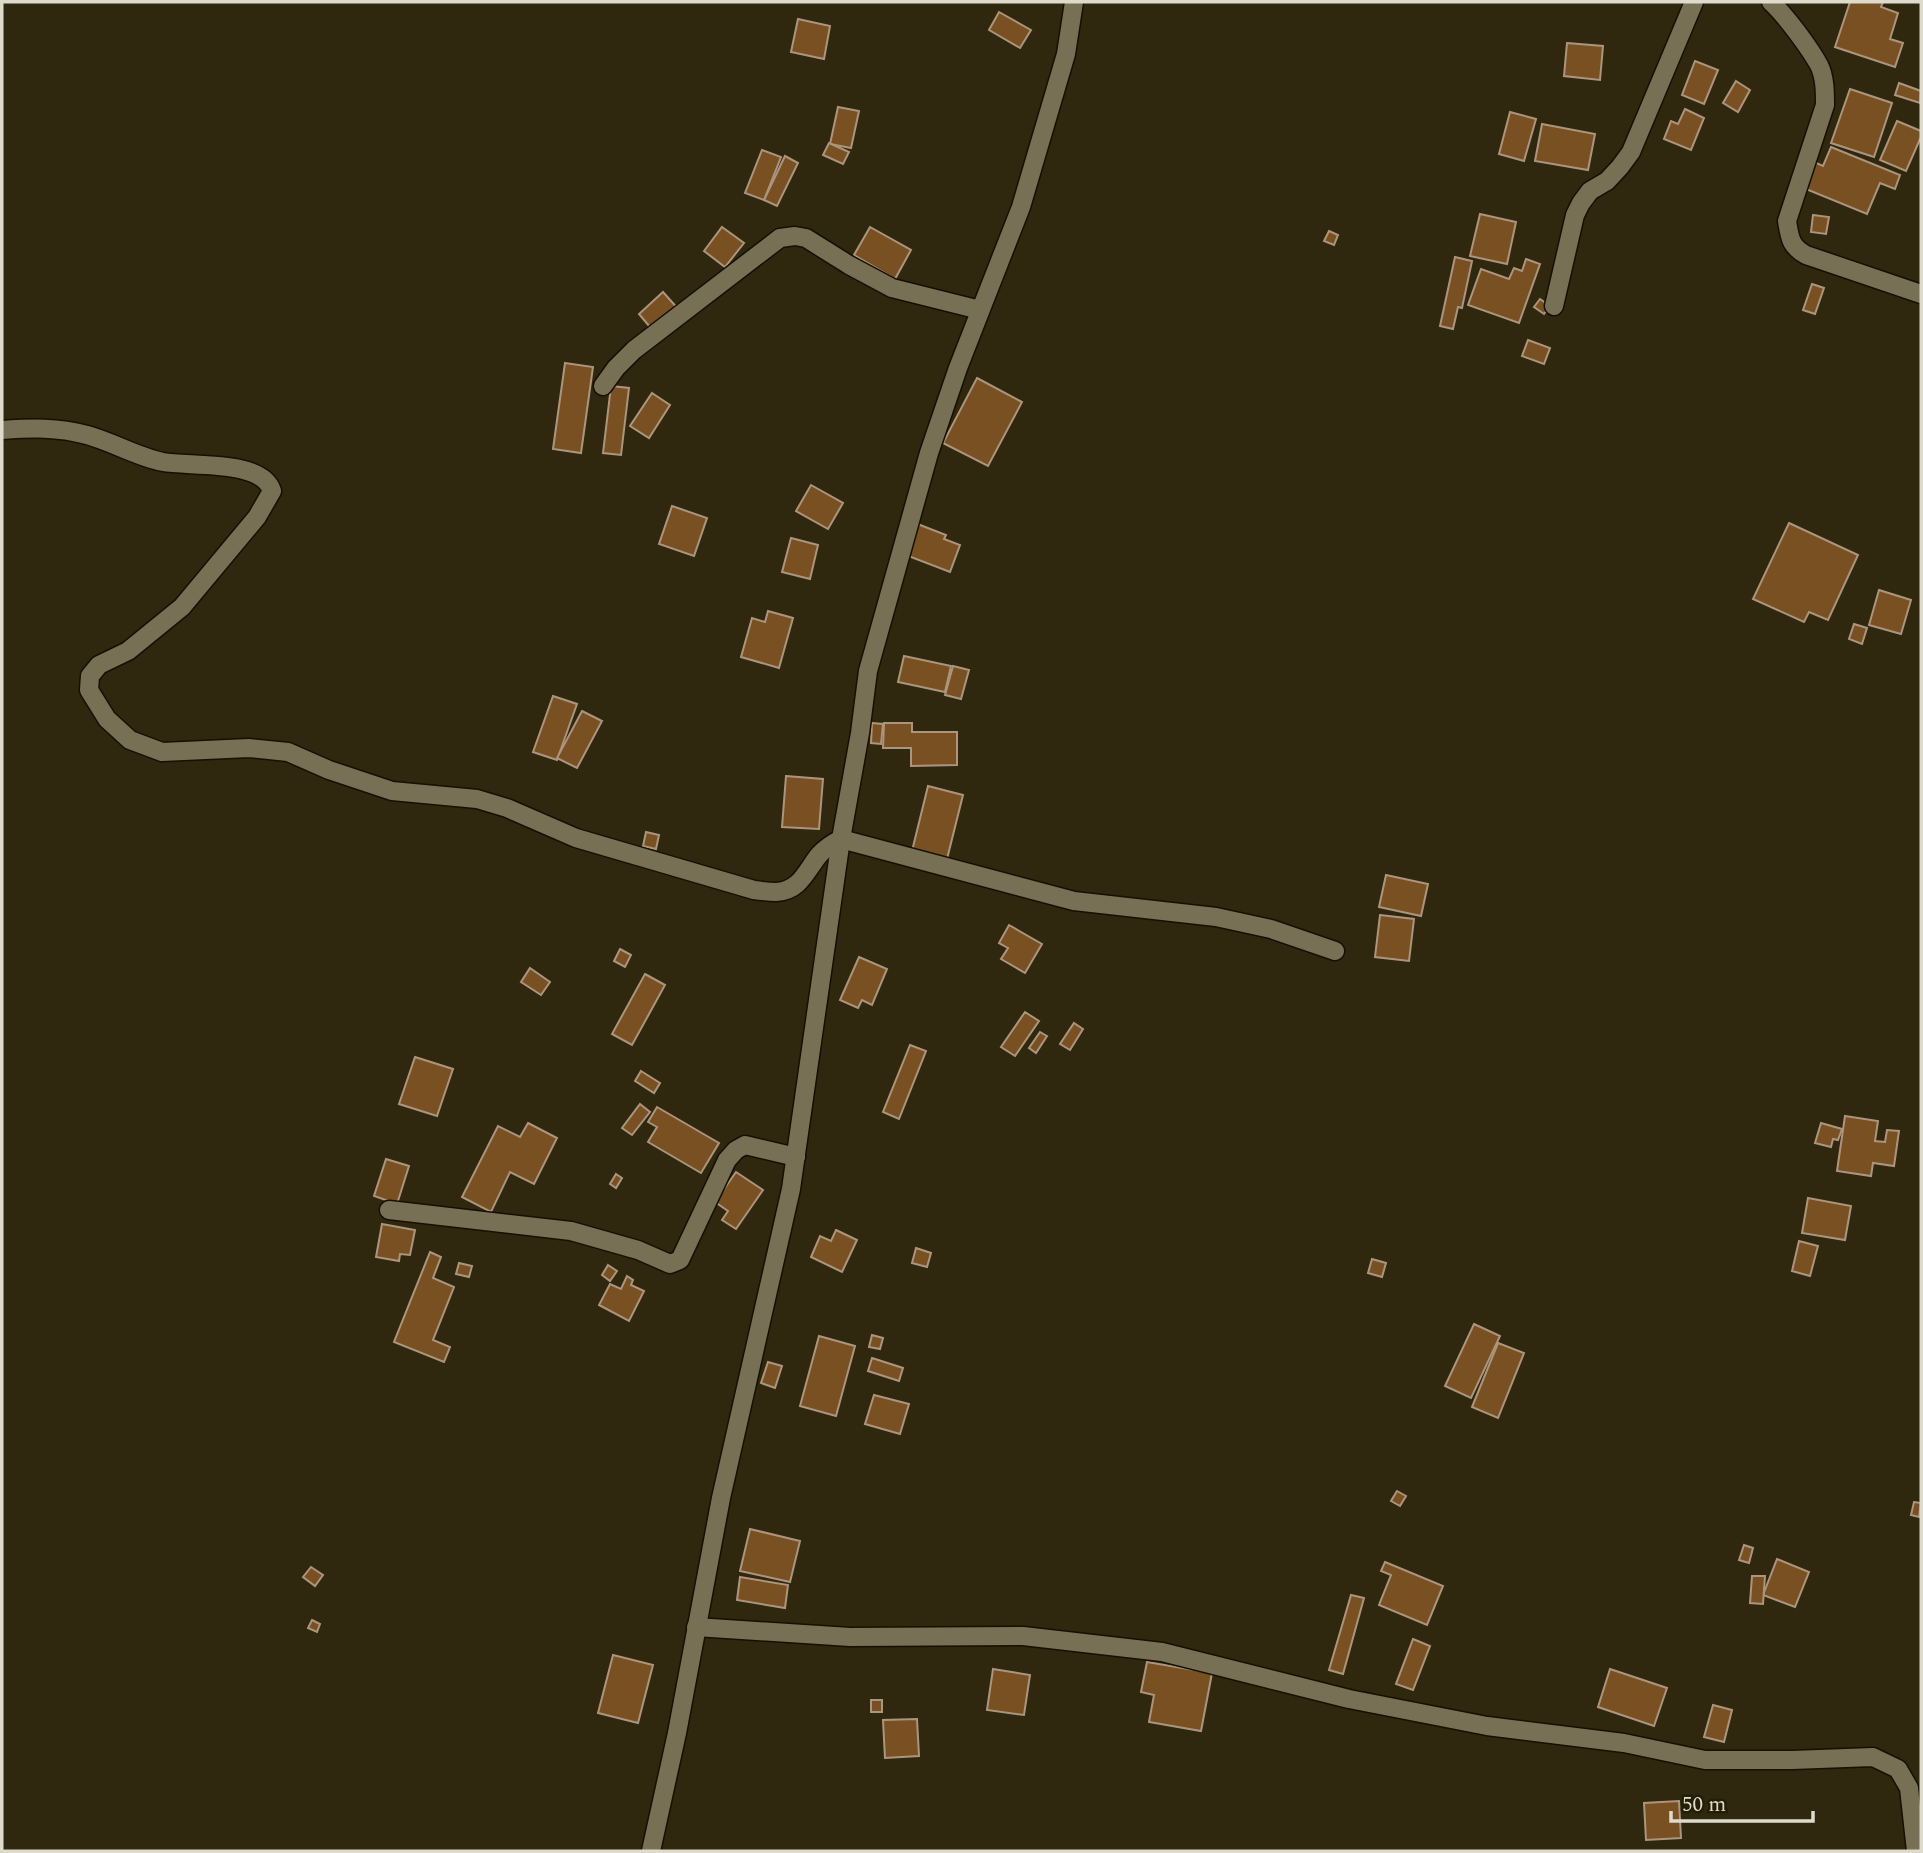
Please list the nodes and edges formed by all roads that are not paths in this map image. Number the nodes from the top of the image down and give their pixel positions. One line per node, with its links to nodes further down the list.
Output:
1 (1074, 2): 6 (street)
2 (1694, 2): 5 (street)
3 (1770, 2): 4 (street)
4 (1921, 294)
5 (1555, 306)
6 (980, 310): 7 (street); 9 (street)
7 (603, 386)
8 (2, 430): 9 (street)
9 (841, 839): 10 (street); 11 (street)
10 (1335, 951)
11 (796, 1157): 12 (street); 13 (street)
12 (389, 1210)
13 (696, 1627): 14 (street); 15 (street)
14 (651, 1851)
15 (1916, 1851)

